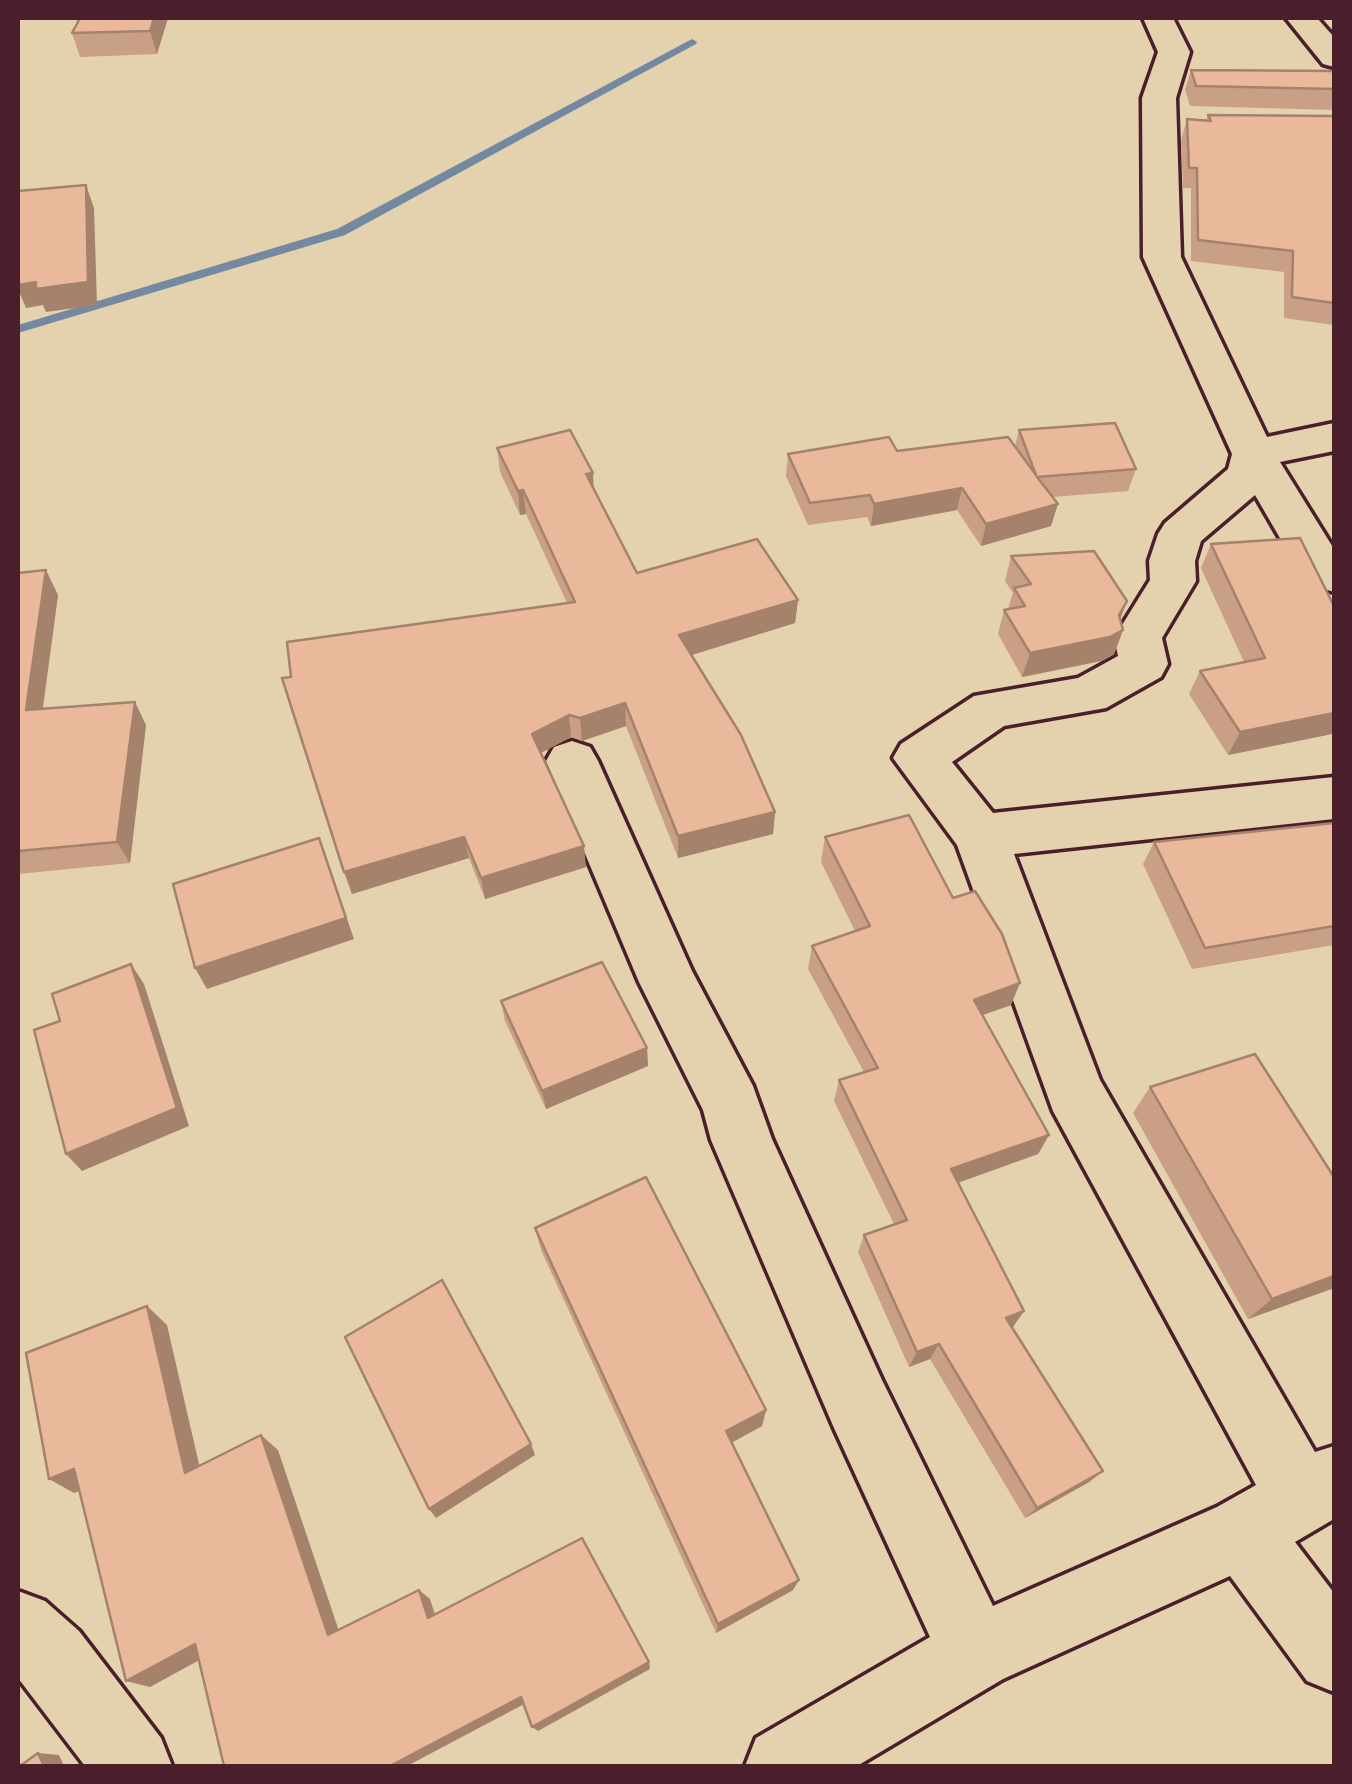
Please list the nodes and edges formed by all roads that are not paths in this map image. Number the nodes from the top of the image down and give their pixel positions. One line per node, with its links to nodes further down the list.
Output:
1 (1158, 18): 4 (street)
2 (1301, 18): 3 (street)
3 (1334, 57)
4 (1158, 120): 5 (street); 7 (street)
5 (1198, 121)
6 (1334, 437): 7 (street)
7 (1254, 454): 8 (street); 11 (street)
8 (1334, 576)
9 (572, 761): 14 (street)
10 (1334, 798): 11 (street)
11 (980, 836): 12 (street)
12 (1293, 1503): 14 (street); 15 (street)
13 (18, 1628): 16 (street)
14 (976, 1652): 17 (street)
15 (1334, 1654)
16 (133, 1766)
17 (784, 1766)

